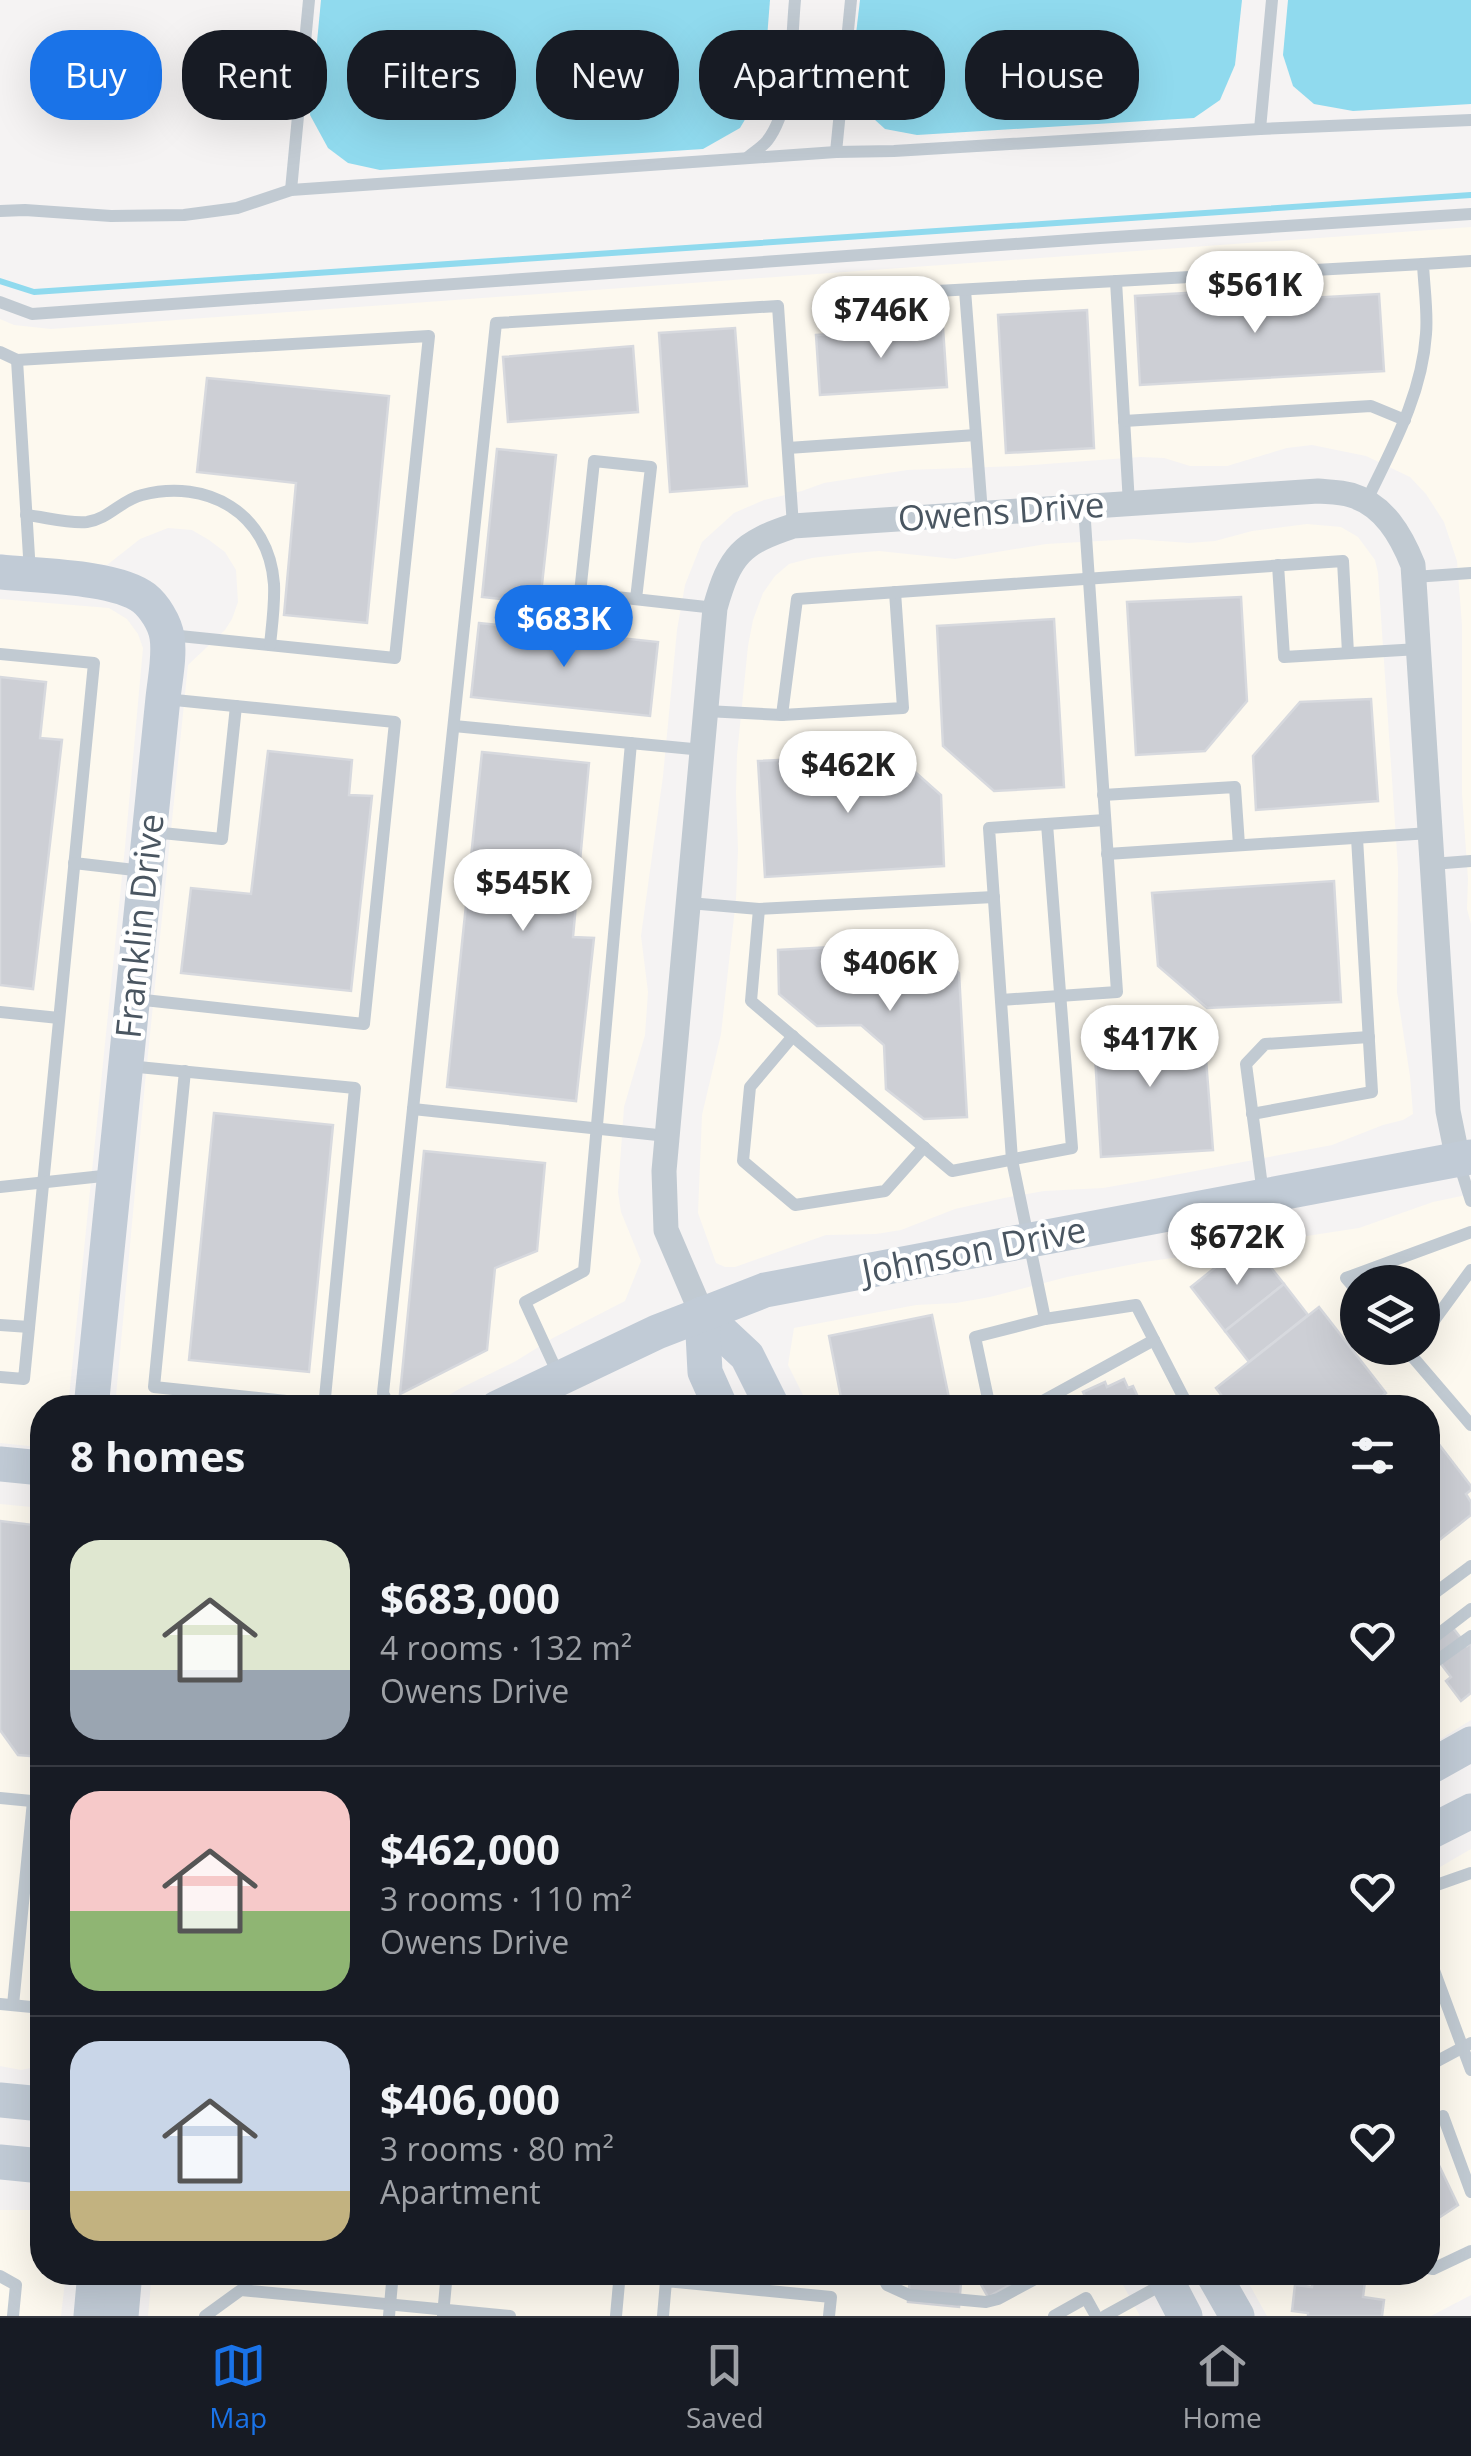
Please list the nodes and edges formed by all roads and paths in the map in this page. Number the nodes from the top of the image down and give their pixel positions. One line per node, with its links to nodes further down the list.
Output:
1 (309, 0): 9 (lane)
2 (795, 0): 8 (lane)
3 (851, 0): 7 (lane)
4 (1272, 0): 6 (lane)
5 (1471, 120): 6 (lane)
6 (1260, 129): 7 (lane)
7 (836, 152): 8 (lane)
8 (746, 158): 9 (lane)
9 (291, 190): 10 (lane)
10 (0, 211)
11 (1471, 214): 17 (lane)
12 (1471, 262): 13 (lane)
13 (1423, 264): 14 (lane); 20 (lane)
14 (1116, 281): 15 (lane); 21 (lane)
15 (966, 290): 16 (lane); 22 (lane)
16 (901, 293)
17 (0, 302)
18 (0, 352): 19 (lane)
19 (17, 360): 28 (lane); 39 (lane)
20 (1405, 420): 21 (lane); 24 (lane)
21 (1124, 421): 25 (lane)
22 (976, 435): 23 (lane); 27 (lane)
23 (788, 448): 29 (lane); 47 (lane)
24 (1365, 503): 25 (street, Owens Drive); 33 (street, Owens Drive)
25 (1129, 504): 26 (street, Owens Drive)
26 (1084, 507): 27 (street, Owens Drive); 34 (lane)
27 (982, 513): 29 (street, Owens Drive)
28 (26, 515): 32 (lane); 39 (lane)
29 (793, 526): 37 (street, Owens Drive)
30 (1278, 564): 34 (lane); 41 (lane); 41 (lane)
31 (1471, 573): 33 (lane)
32 (15, 574): 38 (street)
33 (1414, 577): 40 (street, Owens Drive)
34 (1088, 579): 35 (lane); 50 (lane)
35 (895, 592): 46 (lane); 46 (lane)
36 (636, 599): 36 (lane); 37 (lane)
37 (715, 608): 45 (street, Owens Drive)
38 (167, 635): 39 (lane); 43 (street, Franklin Drive)
39 (270, 645)
40 (1418, 649): 41 (lane); 54 (street, Owens Drive)
41 (1348, 653)
42 (0, 654): 59 (lane)
43 (163, 698): 44 (lane); 53 (street, Franklin Drive)
44 (236, 706): 53 (lane); 66 (lane)
45 (706, 711): 46 (lane); 49 (street, Owens Drive)
46 (782, 716)
47 (454, 726): 48 (lane); 74 (lane)
48 (630, 742): 49 (lane); 76 (lane)
49 (702, 750): 63 (street, Owens Drive)
50 (1103, 795): 51 (lane); 56 (lane)
51 (1105, 820): 52 (lane); 57 (lane)
52 (1048, 824): 62 (lane); 65 (lane)
53 (149, 832): 61 (street, Franklin Drive)
54 (1430, 833): 55 (lane); 60 (street, Owens Drive)
55 (1357, 838): 56 (lane); 71 (lane)
56 (1239, 845): 57 (lane)
57 (1107, 854): 65 (lane)
58 (1471, 862): 60 (lane)
59 (74, 863): 61 (lane); 69 (lane)
60 (1432, 864): 79 (street, Owens Drive)
61 (145, 871): 66 (street, Franklin Drive)
62 (994, 897): 64 (lane); 67 (lane)
63 (688, 903): 64 (lane); 77 (street, Owens Drive)
64 (759, 909): 70 (lane)
65 (1060, 996): 67 (lane); 80 (lane)
66 (132, 998): 72 (street, Franklin Drive)
67 (1001, 1000): 80 (lane)
68 (0, 1012): 69 (lane)
69 (59, 1018): 82 (lane)
70 (793, 1036): 78 (lane); 78 (lane)
71 (1369, 1036): 75 (lane); 75 (lane)
72 (126, 1066): 73 (lane); 81 (street, Franklin Drive)
73 (184, 1071): 100 (lane); 101 (lane)
74 (413, 1108): 76 (lane); 102 (lane)
75 (1252, 1114): 84 (lane)
76 (596, 1128): 77 (lane); 98 (lane)
77 (668, 1136): 91 (street, Owens Drive)
78 (924, 1147): 80 (lane)
79 (1465, 1158): 84 (street, Johnson Drive); 85 (lane)
80 (1012, 1160): 87 (lane)
81 (115, 1175): 82 (lane); 99 (street, Franklin Drive)
82 (43, 1182): 83 (lane); 94 (lane)
83 (0, 1187)
84 (1263, 1196): 87 (street, Johnson Drive)
85 (1471, 1201)
86 (1471, 1232): 88 (lane)
87 (1028, 1240): 91 (street, Johnson Drive); 92 (lane)
88 (1381, 1265)
89 (1471, 1270): 90 (lane)
90 (1440, 1313)
91 (702, 1314): 98 (street, Johnson Drive); 104 (street, Owens Drive); 105 (street, Owens Drive)
92 (1044, 1319): 95 (lane); 106 (lane)
93 (0, 1325): 94 (lane)
94 (29, 1327): 97 (lane)
95 (1154, 1340): 107 (lane); 108 (lane)
96 (1422, 1365): 109 (lane)
97 (0, 1377)
98 (560, 1378): 103 (street, Johnson Drive)
99 (92, 1395)
100 (220, 1395)
101 (325, 1395)
102 (384, 1395)
103 (524, 1395)
104 (715, 1395)
105 (766, 1395)
106 (987, 1395)
107 (1054, 1395)
108 (1182, 1395)
109 (1471, 1425)
110 (0, 1464): 111 (street)
111 (30, 1467)
112 (1471, 1566): 113 (lane)
113 (1440, 1589)
114 (1471, 1609): 115 (lane)
115 (1440, 1633)
116 (1471, 1636): 117 (lane)
117 (1440, 1658)
118 (1471, 1744): 119 (street)
119 (1440, 1761)
120 (0, 1798): 121 (lane)
121 (30, 1801)
122 (1471, 1811): 123 (street)
123 (1440, 1828)
124 (30, 1852): 128 (lane)
125 (1471, 1873): 126 (lane)
126 (1440, 1884)
127 (1440, 1983): 129 (lane)
128 (6, 2004)
129 (1466, 2045): 130 (lane); 131 (lane)
130 (1440, 2059)
131 (1471, 2070)
132 (0, 2100): 133 (street)
133 (30, 2103)
134 (1440, 2118): 135 (lane)
135 (1471, 2192)
136 (1471, 2251): 137 (lane)
137 (1440, 2266)
138 (0, 2276): 153 (lane)
139 (105, 2285): 154 (street)
140 (113, 2285): 155 (street)
141 (392, 2285): 151 (lane)
142 (446, 2285): 152 (lane)
143 (619, 2285): 158 (lane)
144 (666, 2285): 159 (lane)
145 (707, 2285): 160 (lane)
146 (887, 2285): 147 (lane)
147 (1024, 2285)
148 (1153, 2285): 163 (lane)
149 (1169, 2285): 164 (street)
150 (1219, 2285): 165 (street)
151 (389, 2310): 152 (lane); 156 (lane)
152 (443, 2313): 157 (lane)
153 (13, 2316)
154 (91, 2316)
155 (121, 2316)
156 (205, 2316)
157 (510, 2316)
158 (616, 2316)
159 (662, 2316)
160 (829, 2316)
161 (1054, 2316): 162 (lane)
162 (1096, 2316)
163 (1105, 2316)
164 (1186, 2316)
165 (1237, 2316)

